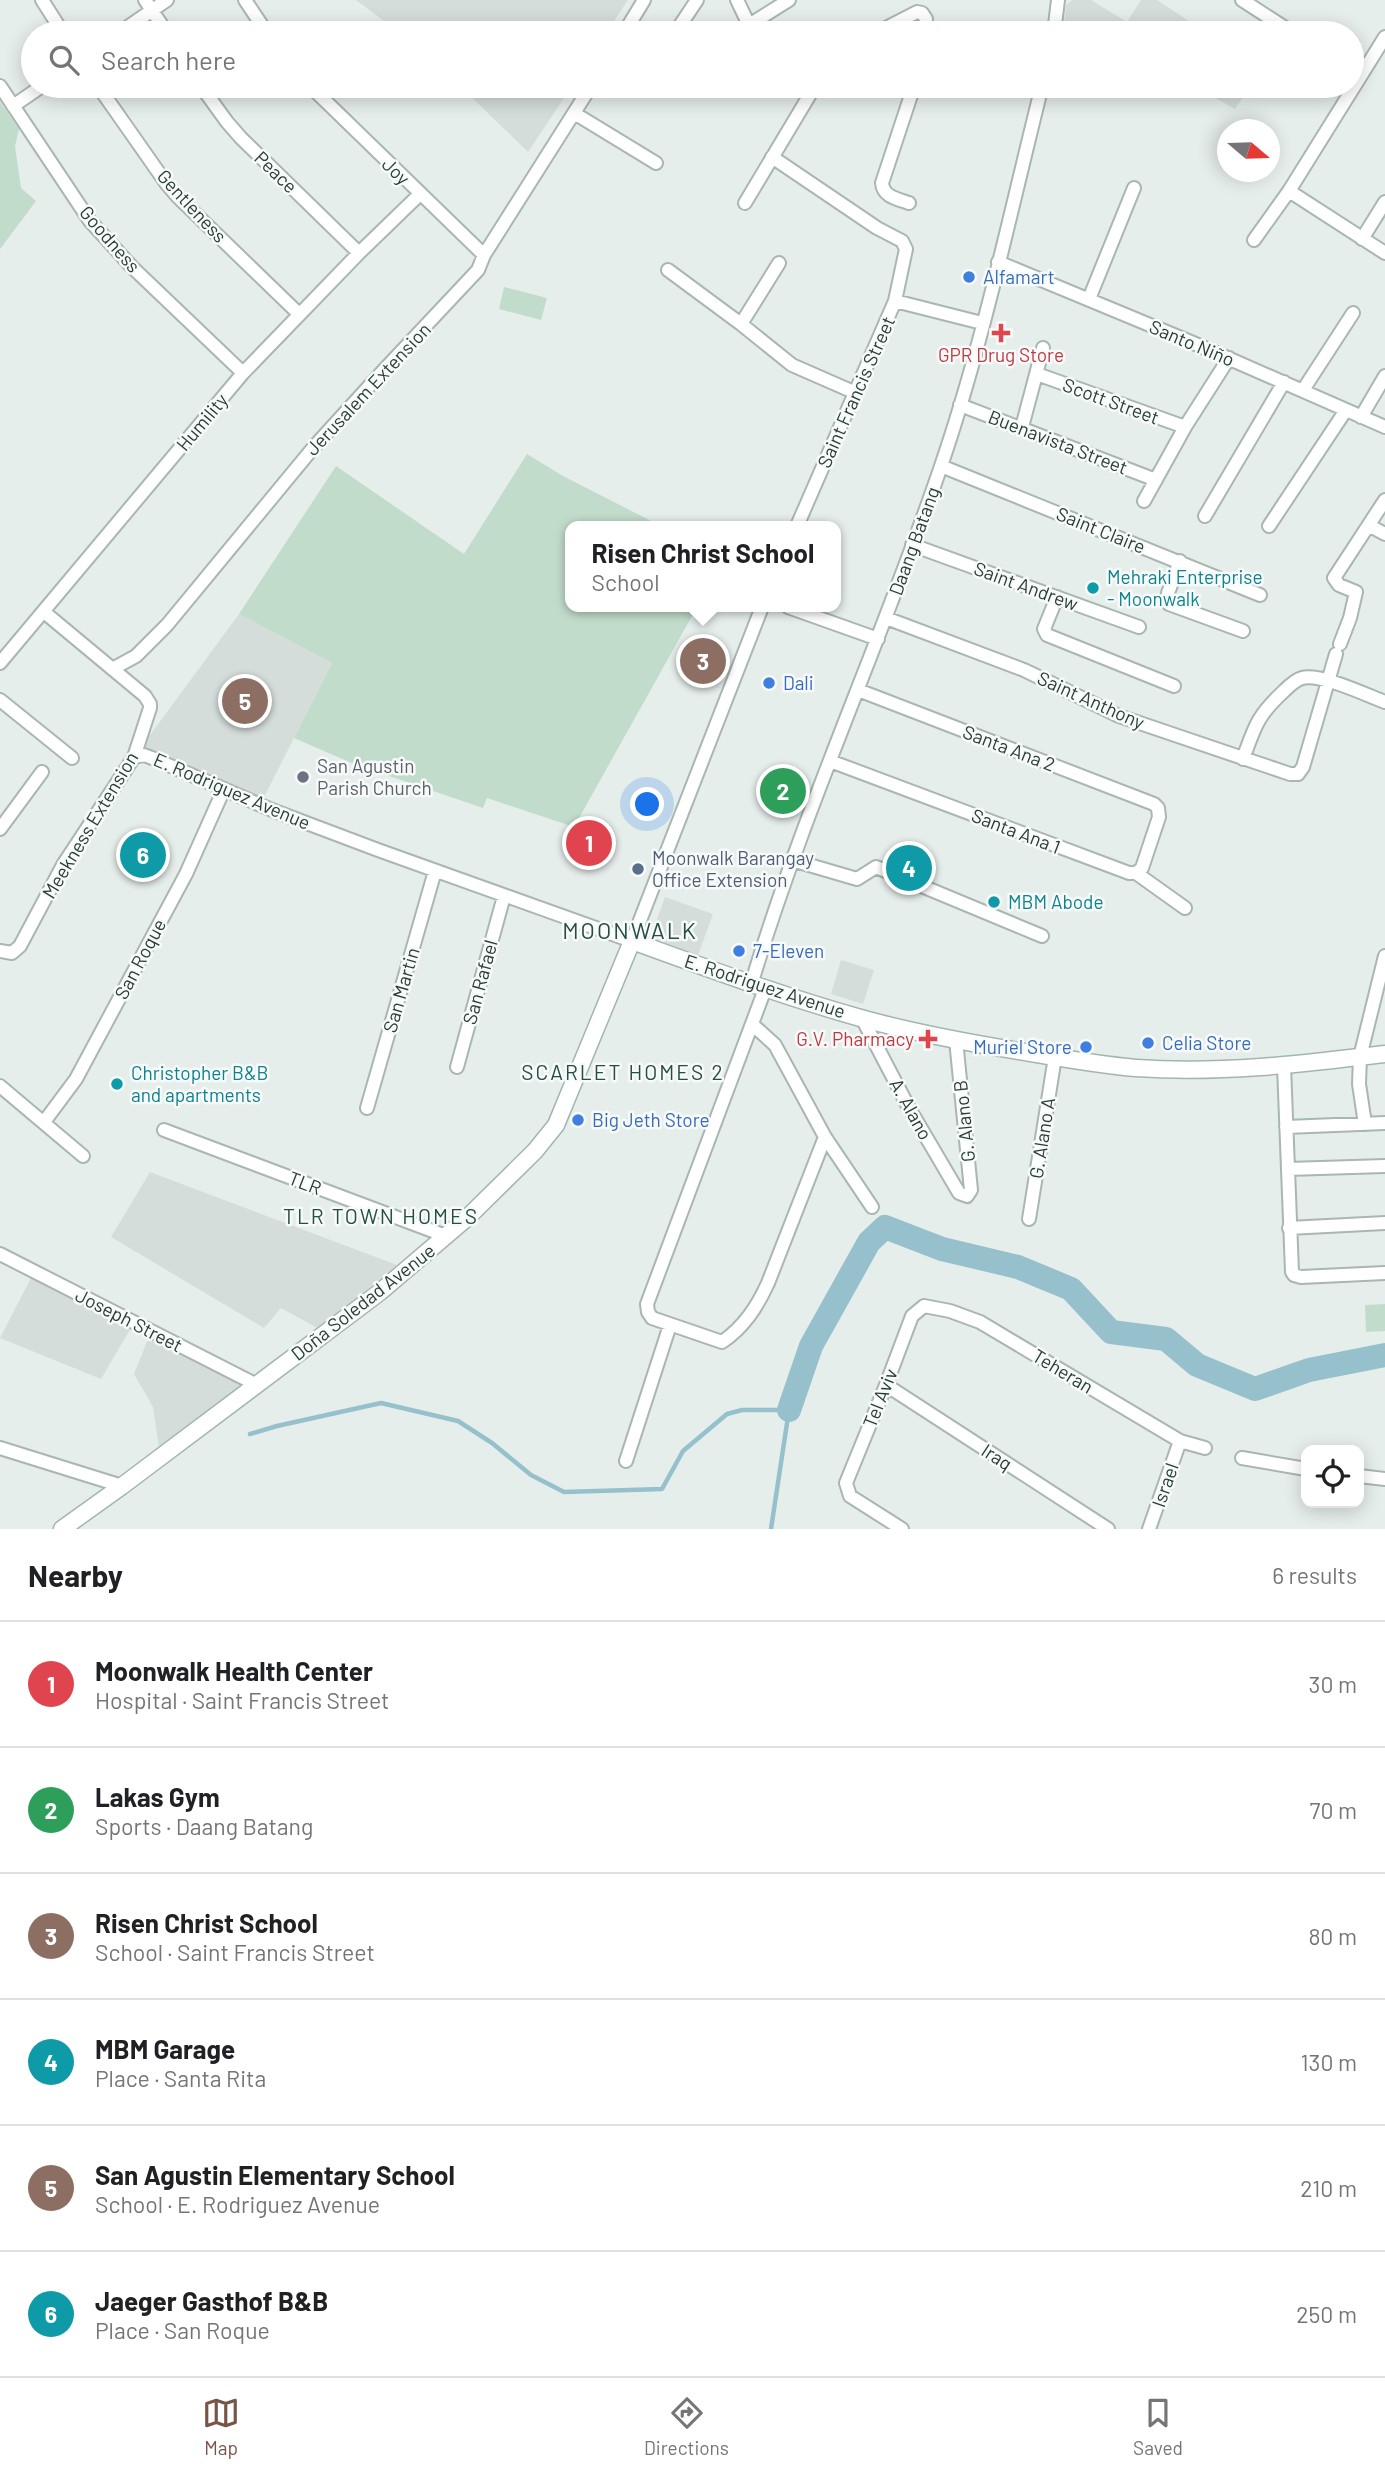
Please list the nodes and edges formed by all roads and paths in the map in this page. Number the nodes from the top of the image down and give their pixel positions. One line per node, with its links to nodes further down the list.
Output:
1 (41, 0): 11 (street)
2 (167, 0): 10 (street)
3 (244, 0): 14 (street)
4 (644, 0): 15 (street)
5 (696, 0): 16 (street)
6 (737, 0): 17 (street)
7 (789, 0): 18 (street)
8 (1058, 0): 21 (street)
9 (1242, 0): 22 (street)
10 (149, 5): 12 (street); 13 (street)
11 (55, 21)
12 (132, 21)
13 (159, 21)
14 (259, 21)
15 (631, 21)
16 (683, 21)
17 (743, 21)
18 (757, 21)
19 (899, 21): 20 (street)
20 (926, 21)
21 (1055, 21)
22 (1274, 21)
23 (1385, 37): 24 (street)
24 (1364, 71)
25 (0, 86): 35 (street, Goodness)
26 (25, 98): 35 (street)
27 (106, 98): 56 (street, Gentleness)
28 (210, 98): 47 (street, Peace)
29 (322, 98): 41 (street, Joy)
30 (583, 98): 36 (street, Jerusalem Extension)
31 (808, 98): 37 (street)
32 (910, 98): 44 (street)
33 (1039, 98): 50 (street, Daang Batang)
34 (1347, 98): 40 (street)
35 (13, 106): 61 (street, Goodness)
36 (574, 113): 38 (street); 49 (street, Jerusalem Extension)
37 (772, 158): 43 (street); 54 (street)
38 (656, 163)
39 (1134, 188): 53 (street)
40 (1289, 191): 45 (street); 46 (street)
41 (420, 194): 47 (street, Humility); 49 (street, Joy)
42 (1385, 202): 45 (street)
43 (745, 203)
44 (909, 203)
45 (1362, 239): 48 (street)
46 (1254, 240)
47 (359, 253): 56 (street, Humility)
48 (1385, 253)
49 (484, 255): 94 (street, Jerusalem Extension)
50 (998, 262): 53 (street, Santo Niño); 57 (street, Daang Batang)
51 (779, 263): 58 (street)
52 (668, 270): 58 (street)
53 (1089, 299): 60 (street, Santo Niño)
54 (895, 301): 57 (street, Saint Francis Street); 66 (street, Saint Francis Street)
55 (1353, 313): 65 (street)
56 (299, 314): 61 (street, Humility)
57 (982, 323): 67 (street, Daang Batang)
58 (741, 324): 66 (street)
59 (1043, 348): 62 (street)
60 (1229, 358): 64 (street, Santo Niño); 71 (street)
61 (243, 373): 86 (street, Humility)
62 (1037, 374): 70 (street); 71 (street, Scott Street)
63 (1385, 376): 69 (street)
64 (1284, 382): 65 (street, Santo Niño); 77 (street)
65 (1303, 390): 68 (street, Santo Niño)
66 (856, 393): 78 (street, Saint Francis Street)
67 (960, 405): 70 (street, Buenavista Street); 73 (street, Daang Batang)
68 (1346, 410): 69 (street, Santo Niño); 79 (street)
69 (1361, 417): 72 (street, Santo Niño)
70 (1023, 427): 74 (street, Buenavista Street)
71 (1185, 427): 74 (street)
72 (1385, 427)
73 (941, 466): 82 (street, Daang Batang); 83 (street, Saint Claire)
74 (1156, 480): 76 (street)
75 (1385, 500): 80 (street)
76 (1144, 501)
77 (1206, 516)
78 (799, 521)
79 (1269, 526)
80 (1370, 526): 81 (street); 95 (street)
81 (1385, 534)
82 (912, 545): 85 (street, Saint Andrew); 89 (street, Daang Batang)
83 (1180, 561): 84 (street, Saint Claire); 91 (street)
84 (1260, 595)
85 (1057, 597): 90 (street, Saint Andrew); 96 (street)
86 (44, 612): 93 (street, Humility); 94 (street, Meekness Extension)
87 (760, 612): 113 (street)
88 (802, 612): 92 (street)
89 (886, 618): 92 (street, Daang Batang); 102 (street, Saint Anthony)
90 (1139, 627)
91 (1243, 631)
92 (878, 639): 97 (street, Daang Batang)
93 (0, 663)
94 (114, 668): 100 (street, Meekness Extension)
95 (1328, 681): 99 (street); 102 (street); 102 (street, Saint Anthony)
96 (1174, 686)
97 (858, 690): 103 (street, Daang Batang); 109 (street, Santa Ana 2)
98 (0, 701): 101 (street)
99 (1385, 702)
100 (134, 757): 105 (street, E. Rodriguez Avenue); 114 (street, Meekness Extension)
101 (72, 758)
102 (1243, 759)
103 (830, 761): 107 (street, Daang Batang); 109 (street, Santa Ana 1)
104 (43, 772): 106 (street)
105 (224, 789): 108 (street, E. Rodriguez Avenue); 127 (street, San Roque)
106 (0, 829)
107 (792, 860): 112 (street); 116 (street, Daang Batang)
108 (435, 872): 110 (street, E. Rodriguez Avenue); 126 (street, San Martin)
109 (1136, 873): 111 (street, Santa Ana 1)
110 (503, 896): 113 (street, E. Rodriguez Avenue); 124 (street, San Rafael)
111 (1185, 908)
112 (1042, 936)
113 (632, 942): 116 (main road, E. Rodriguez Avenue); 141 (main road, Doña Soledad Avenue)
114 (6, 952)
115 (1385, 956): 122 (street)
116 (758, 987): 117 (main road, E. Rodriguez Avenue); 118 (street, Daang Batang)
117 (862, 1018): 119 (main road, E. Rodriguez Avenue); 136 (street, A. Alano)
118 (753, 1024): 132 (street); 145 (street, Daang Batang)
119 (956, 1041): 121 (main road, E. Rodriguez Avenue); 136 (street, G. Alano B)
120 (1385, 1054): 122 (main road, E. Rodriguez Avenue)
121 (1055, 1057): 123 (main road, E. Rodriguez Avenue); 138 (street, G. Alano A)
122 (1360, 1057): 123 (main road, E. Rodriguez Avenue); 129 (street)
123 (1284, 1066): 130 (street)
124 (457, 1067)
125 (0, 1086): 127 (street)
126 (367, 1108)
127 (44, 1122): 133 (street)
128 (1385, 1122): 129 (street)
129 (1365, 1124): 130 (street)
130 (1286, 1127): 135 (street)
131 (164, 1130): 141 (street, TLR)
132 (825, 1137): 137 (street); 145 (street)
133 (83, 1156)
134 (1385, 1166): 135 (street)
135 (1288, 1169): 140 (street)
136 (965, 1196)
137 (872, 1207)
138 (1029, 1219)
139 (1385, 1223): 140 (street)
140 (1289, 1228): 143 (street)
141 (446, 1236): 146 (main road, Doña Soledad Avenue)
142 (0, 1254): 146 (street, Joseph Street)
143 (1385, 1273)
144 (917, 1310): 147 (street, Tel Aviv); 148 (street, Teheran)
145 (670, 1325): 152 (street)
146 (257, 1385): 156 (main road, Doña Soledad Avenue)
147 (886, 1385): 158 (street, Tel Aviv); 159 (street, Iraq)
148 (1180, 1441): 150 (street, Teheran); 160 (street, Israel)
149 (0, 1448): 156 (street)
150 (1205, 1448)
151 (1242, 1458): 153 (street)
152 (626, 1461)
153 (1301, 1468)
154 (1364, 1477): 155 (street)
155 (1385, 1479)
156 (122, 1486): 157 (main road, Doña Soledad Avenue)
157 (62, 1529)
158 (902, 1529)
159 (1108, 1529)
160 (1149, 1529)

